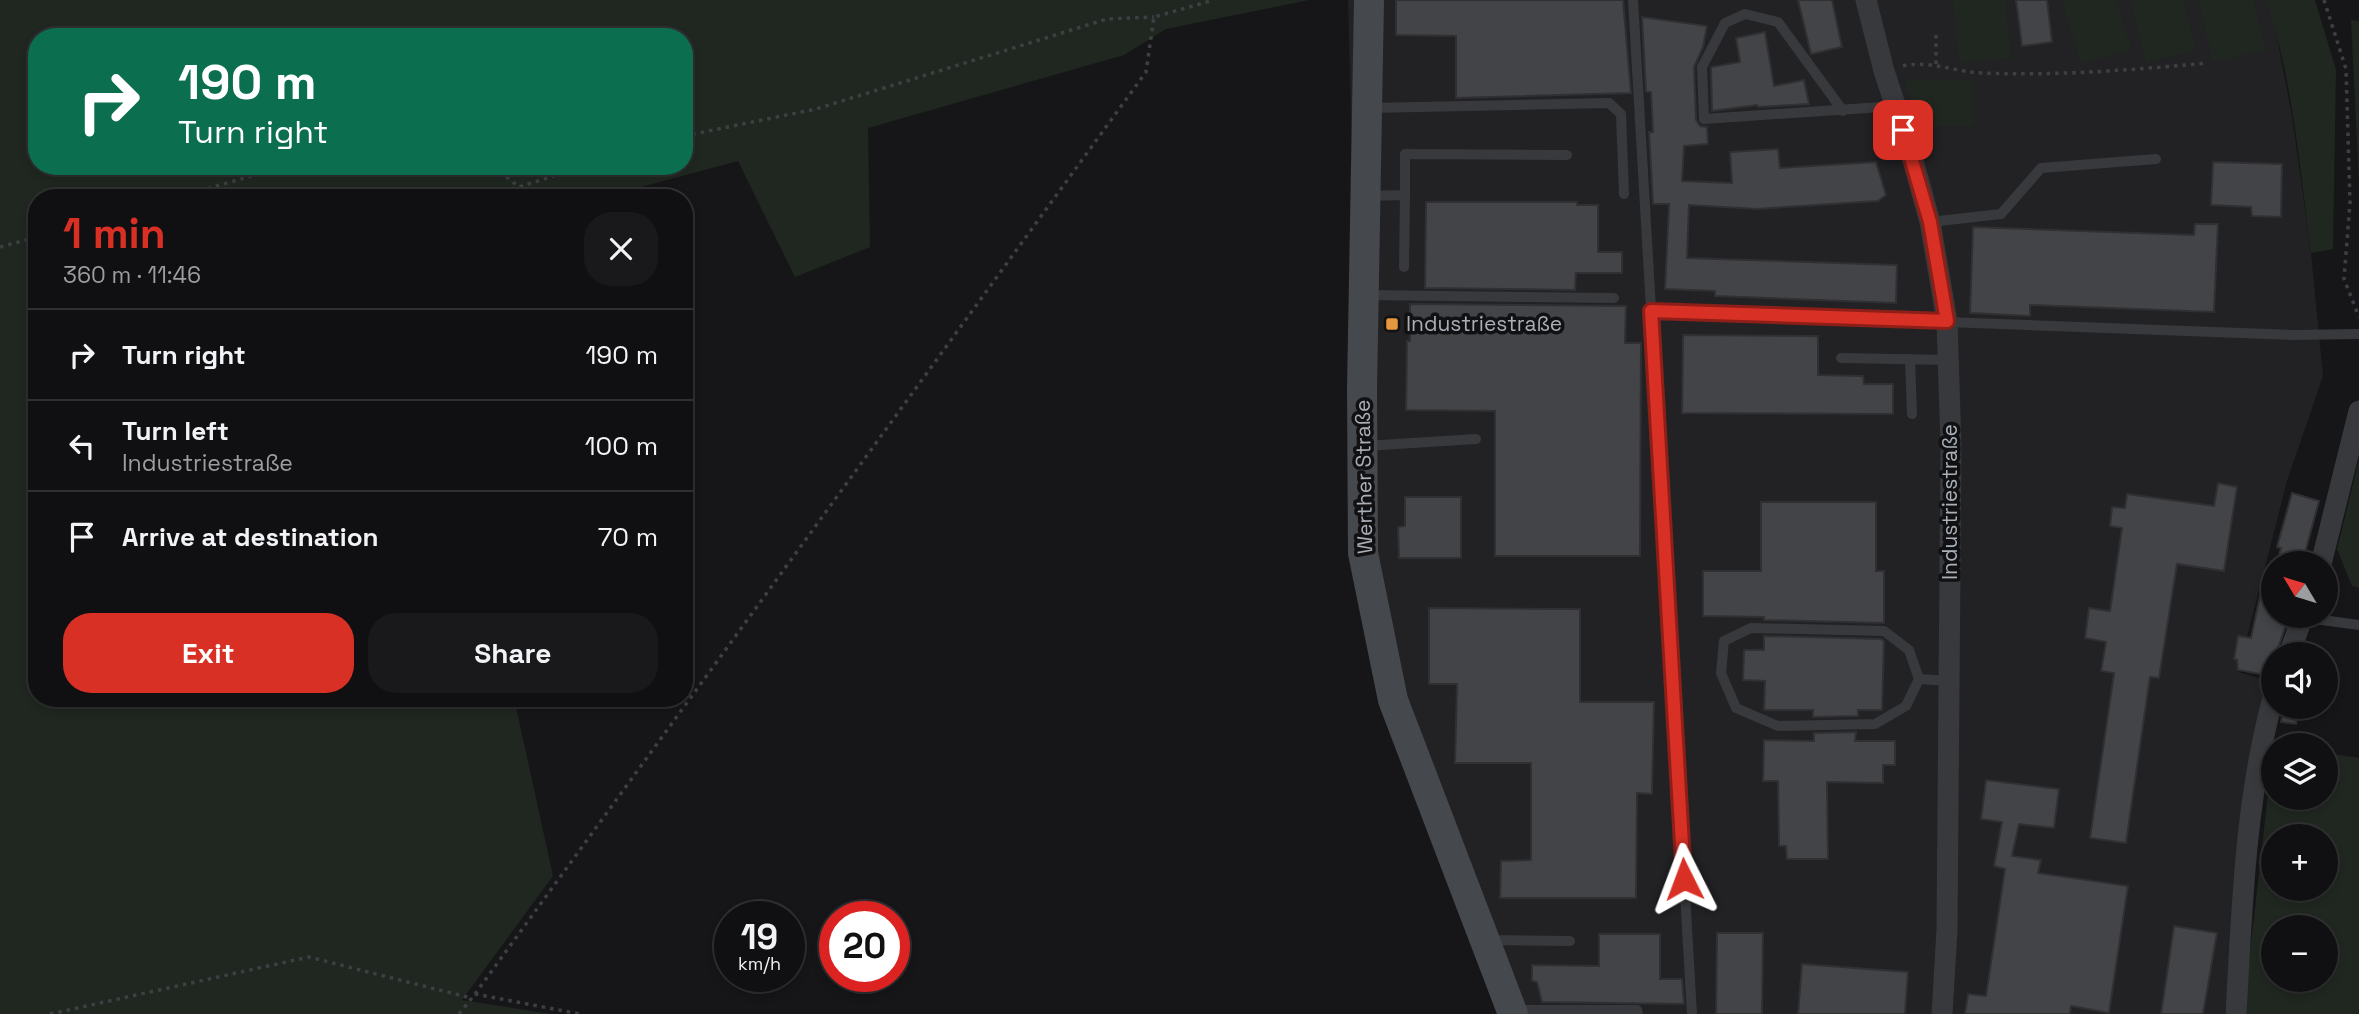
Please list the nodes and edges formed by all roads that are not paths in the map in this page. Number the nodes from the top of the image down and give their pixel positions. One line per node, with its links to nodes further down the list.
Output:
1 (1369, 0): 5 (street, Werther Straße)
2 (1633, 0): 16 (lane)
3 (1866, 0): 4 (street, Industriestraße)
4 (1896, 106): 6 (lane); 12 (street, Industriestraße)
5 (1368, 108): 9 (lane); 11 (street, Werther Straße)
6 (1843, 111): 6 (lane)
7 (1567, 155): 10 (lane)
8 (2156, 159): 12 (lane)
9 (1624, 194)
10 (1405, 195): 11 (lane); 13 (lane)
11 (1366, 196): 14 (street, Werther Straße)
12 (1930, 222): 17 (street, Industriestraße)
13 (1404, 267)
14 (1365, 295): 15 (lane); 25 (street, Werther Straße)
15 (1614, 298)
16 (1651, 311): 17 (lane); 36 (lane)
17 (1947, 321): 18 (lane); 21 (street, Industriestraße)
18 (2359, 334)
19 (1842, 358): 20 (lane)
20 (1910, 359): 21 (lane); 23 (lane)
21 (1948, 360): 30 (street, Industriestraße)
22 (2359, 411): 26 (street)
23 (1912, 414)
24 (1476, 439): 25 (lane)
25 (1363, 446): 32 (street, Werther Straße)
26 (2324, 551)
27 (2338, 622): 28 (lane)
28 (2359, 625)
29 (1919, 679): 29 (lane); 30 (lane)
30 (1949, 681): 37 (street, Industriestraße)
31 (2268, 719): 38 (street)
32 (1484, 940): 33 (lane); 34 (street, Werther Straße)
33 (1570, 941)
34 (1512, 1012): 35 (lane)
35 (1638, 1014)
36 (1692, 1014)
37 (1942, 1014)
38 (2236, 1014)

